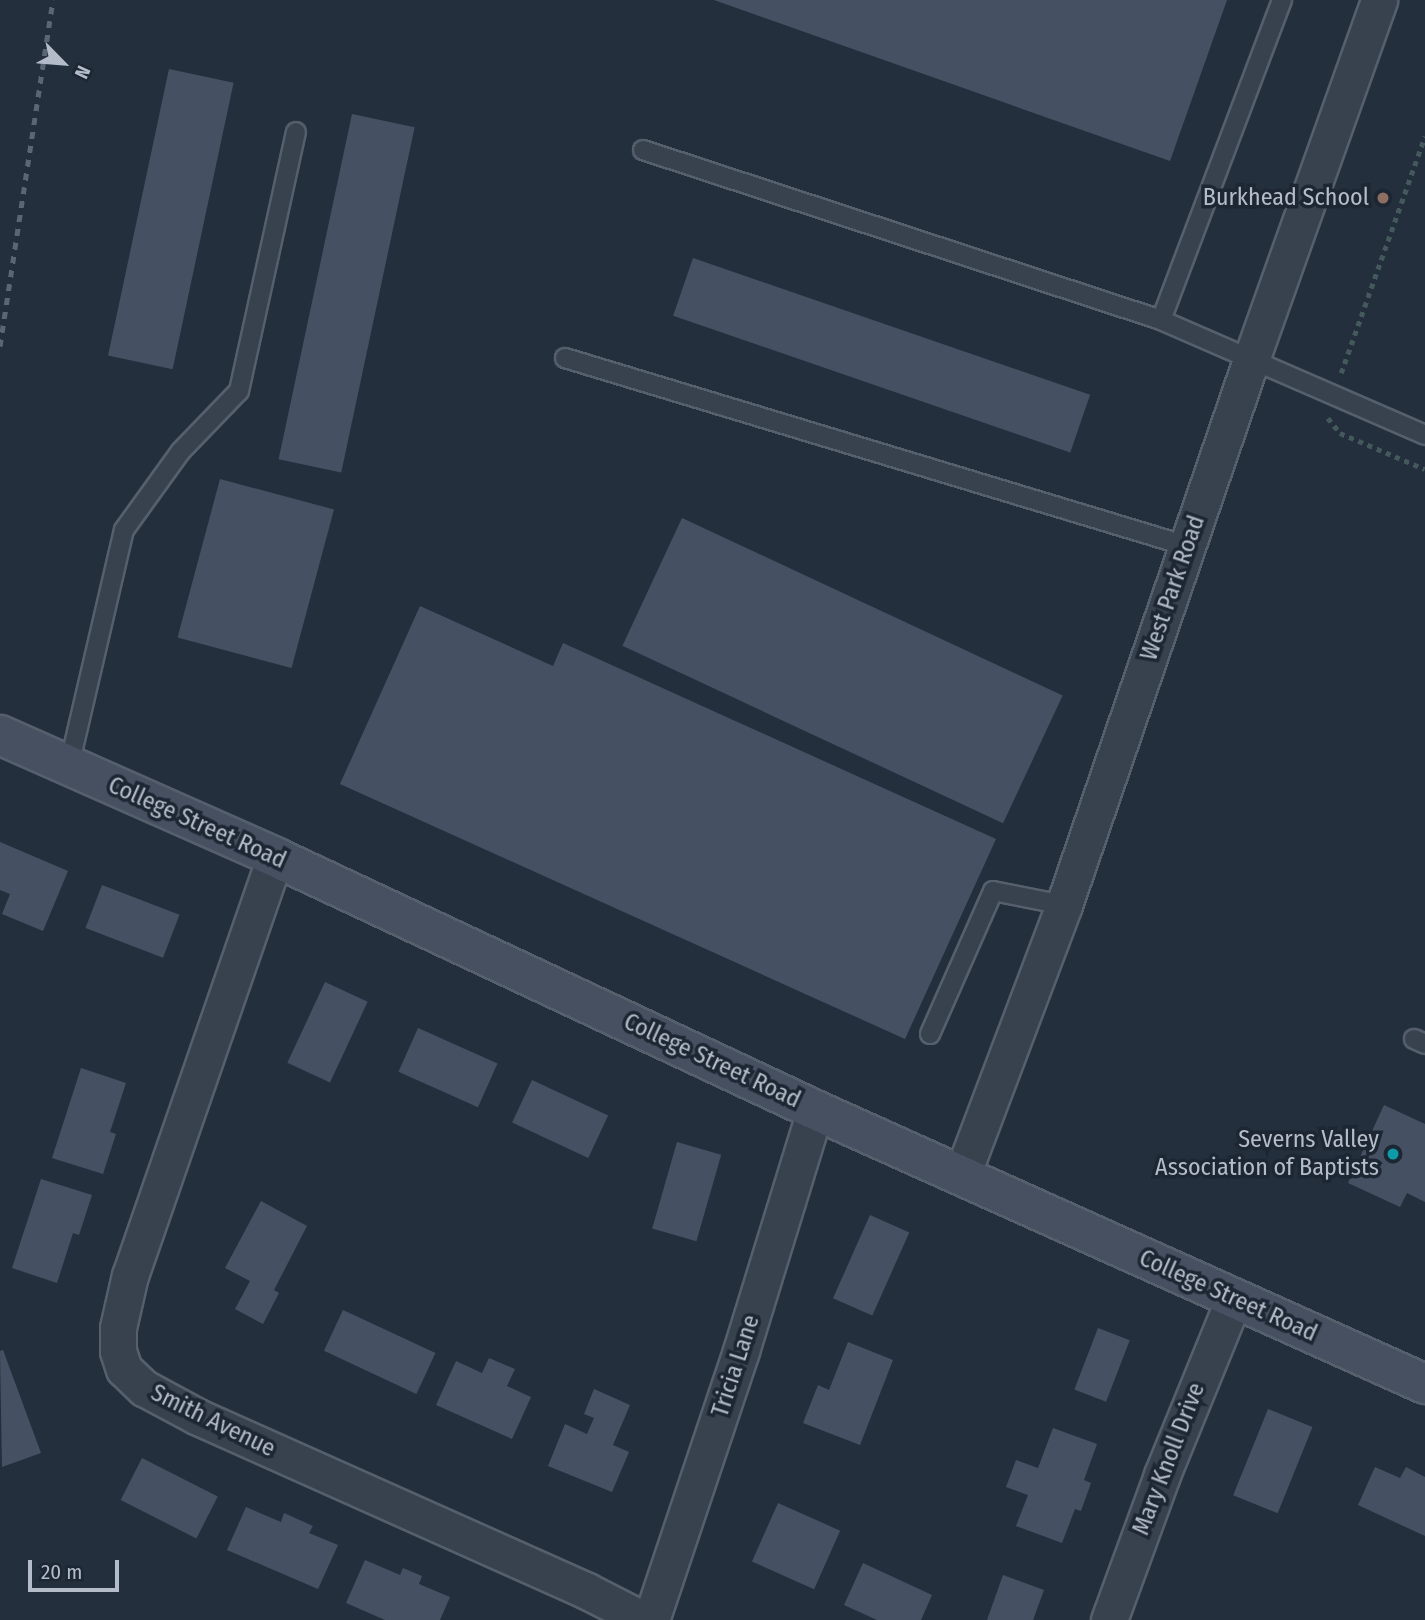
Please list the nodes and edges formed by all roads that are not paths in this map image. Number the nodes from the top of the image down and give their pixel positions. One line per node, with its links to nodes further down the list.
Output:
1 (1282, 0): 5 (lane)
2 (1379, 0): 7 (street, West Park Road)
3 (296, 132): 11 (lane)
4 (643, 150): 5 (lane)
5 (1161, 320): 7 (lane)
6 (565, 358): 9 (lane)
7 (1251, 360): 8 (lane); 9 (street, West Park Road)
8 (1425, 435)
9 (1187, 546): 13 (street, West Park Road)
10 (0, 735): 11 (street, College Street Road)
11 (69, 766): 12 (street, College Street Road)
12 (275, 857): 15 (street, College Street Road); 19 (street, Smith Avenue)
13 (1064, 905): 14 (lane); 16 (street, West Park Road)
14 (930, 1034)
15 (815, 1110): 16 (street, College Street Road); 20 (street, Tricia Lane)
16 (962, 1175): 17 (street, College Street Road)
17 (1234, 1299): 18 (street, College Street Road); 21 (street, Mary Knoll Drive)
18 (1425, 1384)
19 (644, 1620)
20 (652, 1620)
21 (1109, 1620)

